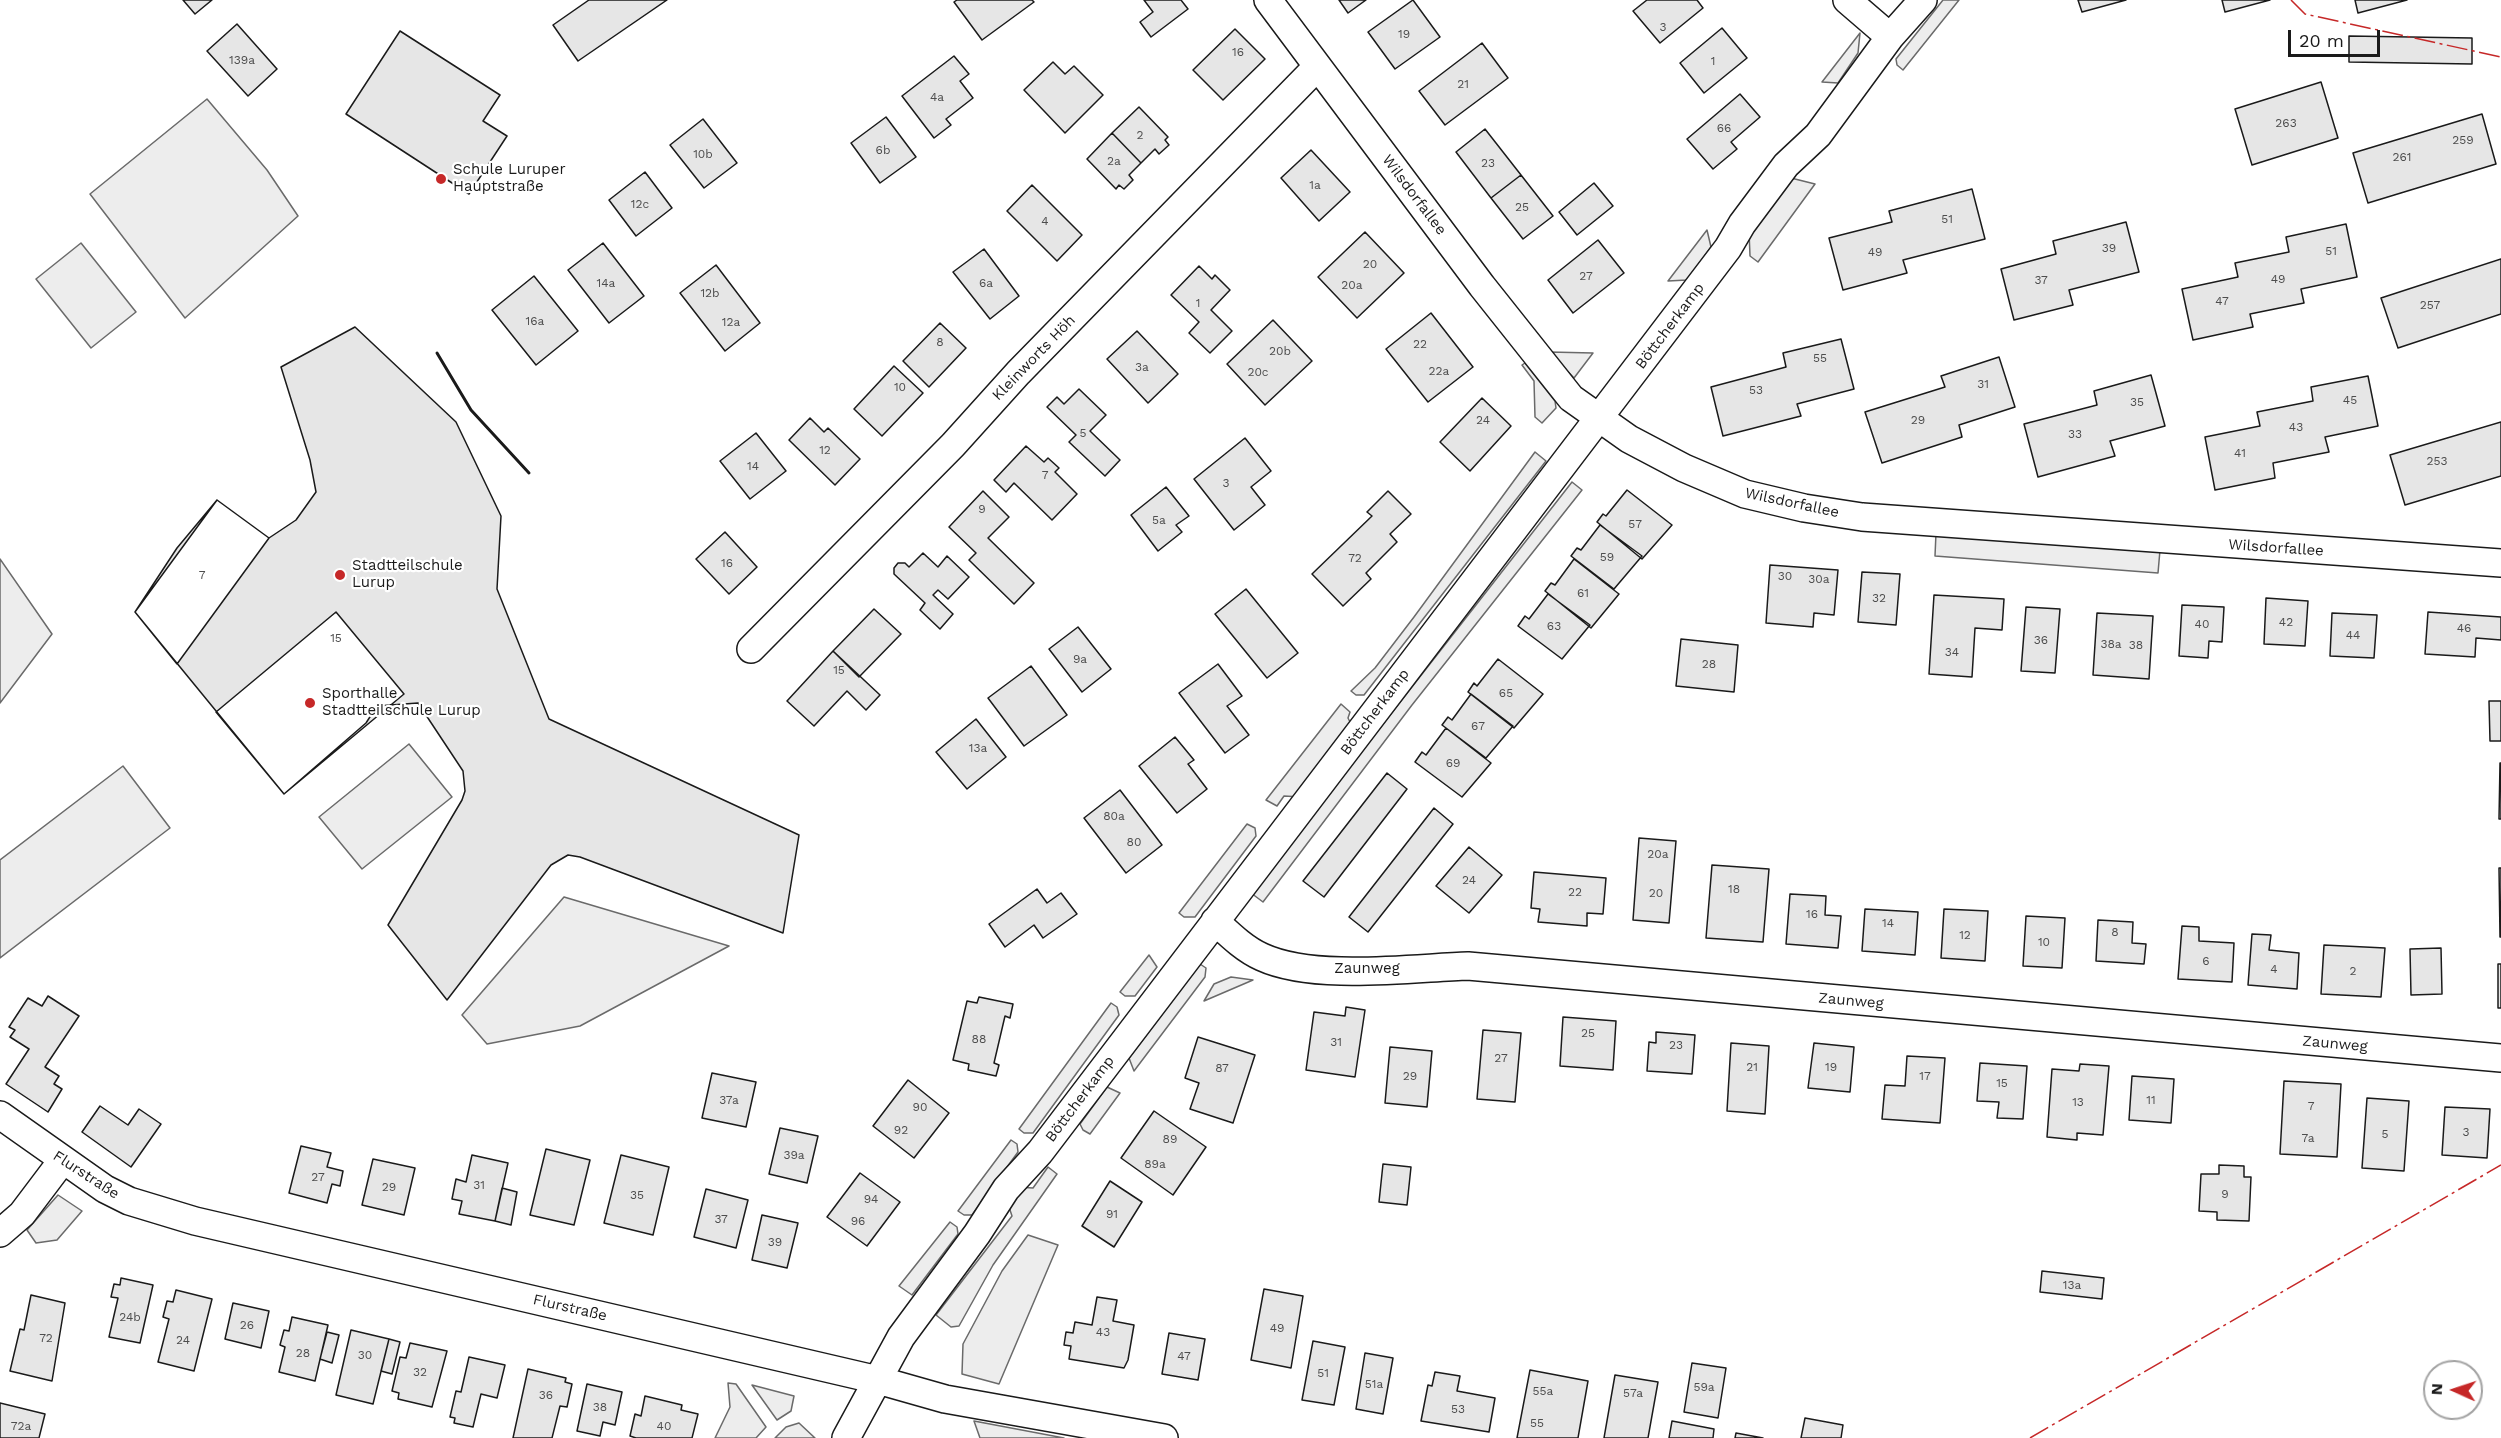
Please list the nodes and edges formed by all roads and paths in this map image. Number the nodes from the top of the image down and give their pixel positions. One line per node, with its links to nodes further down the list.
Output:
1 (1268, 0): 5 (street, Wilsdorfallee)
2 (1847, 0): 4 (street)
3 (1923, 0): 4 (street, Böttcherkamp)
4 (1890, 37): 6 (street, Böttcherkamp)
5 (1317, 67): 6 (street, Wilsdorfallee); 8 (street, Kleinworts Höh)
6 (1600, 419): 7 (street, Wilsdorfallee); 9 (street, Böttcherkamp)
7 (2501, 563)
8 (750, 648)
9 (1215, 921): 10 (street, Zaunweg); 14 (street, Böttcherkamp)
10 (2501, 1058)
11 (0, 1115): 12 (street, Flurstraße)
12 (62, 1161): 13 (street); 14 (street, Flurstraße)
13 (0, 1233)
14 (878, 1380): 15 (street, Böttcherkamp); 16 (street, Flurstraße)
15 (846, 1438)
16 (1164, 1438)

